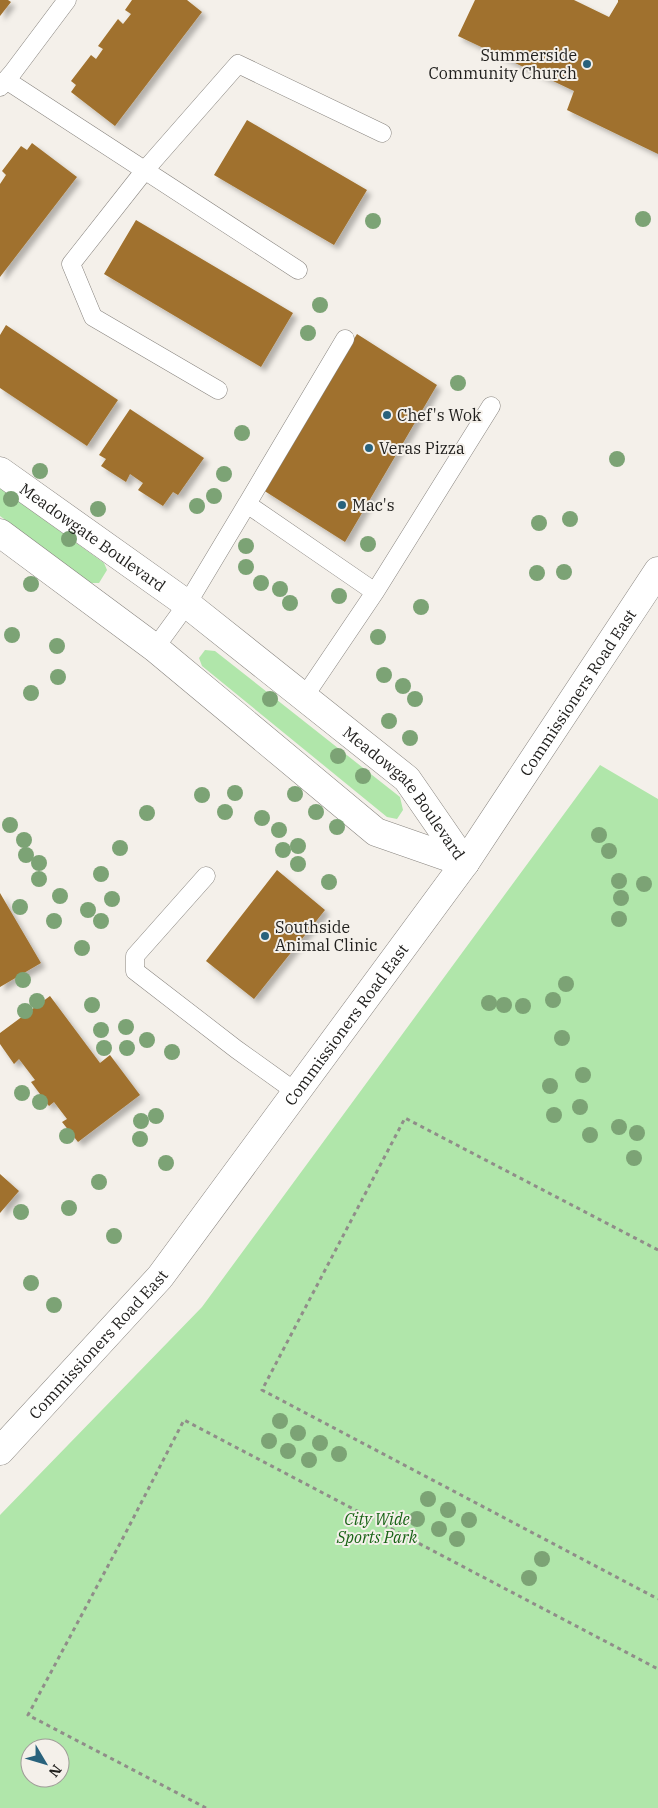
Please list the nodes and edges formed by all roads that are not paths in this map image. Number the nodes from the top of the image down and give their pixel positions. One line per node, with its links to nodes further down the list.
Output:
1 (67, 0): 2 (lane)
2 (3, 84): 4 (lane)
3 (382, 133): 4 (lane)
4 (145, 170): 5 (lane); 7 (lane)
5 (298, 270)
6 (345, 339): 10 (lane)
7 (218, 390)
8 (490, 406): 13 (lane)
9 (0, 471): 14 (street, Meadowgate Boulevard)
10 (247, 504): 13 (lane); 14 (lane)
11 (0, 534): 15 (street, Meadowgate Boulevard)
12 (658, 571): 17 (street, Commissioners Road East)
13 (375, 592): 16 (lane)
14 (187, 604): 15 (lane); 16 (street, Meadowgate Boulevard)
15 (155, 648): 17 (street, Meadowgate Boulevard)
16 (304, 697): 17 (street, Meadowgate Boulevard)
17 (466, 862): 19 (street, Commissioners Road East)
18 (206, 876): 19 (lane)
19 (296, 1092): 20 (street, Commissioners Road East)
20 (0, 1450)

